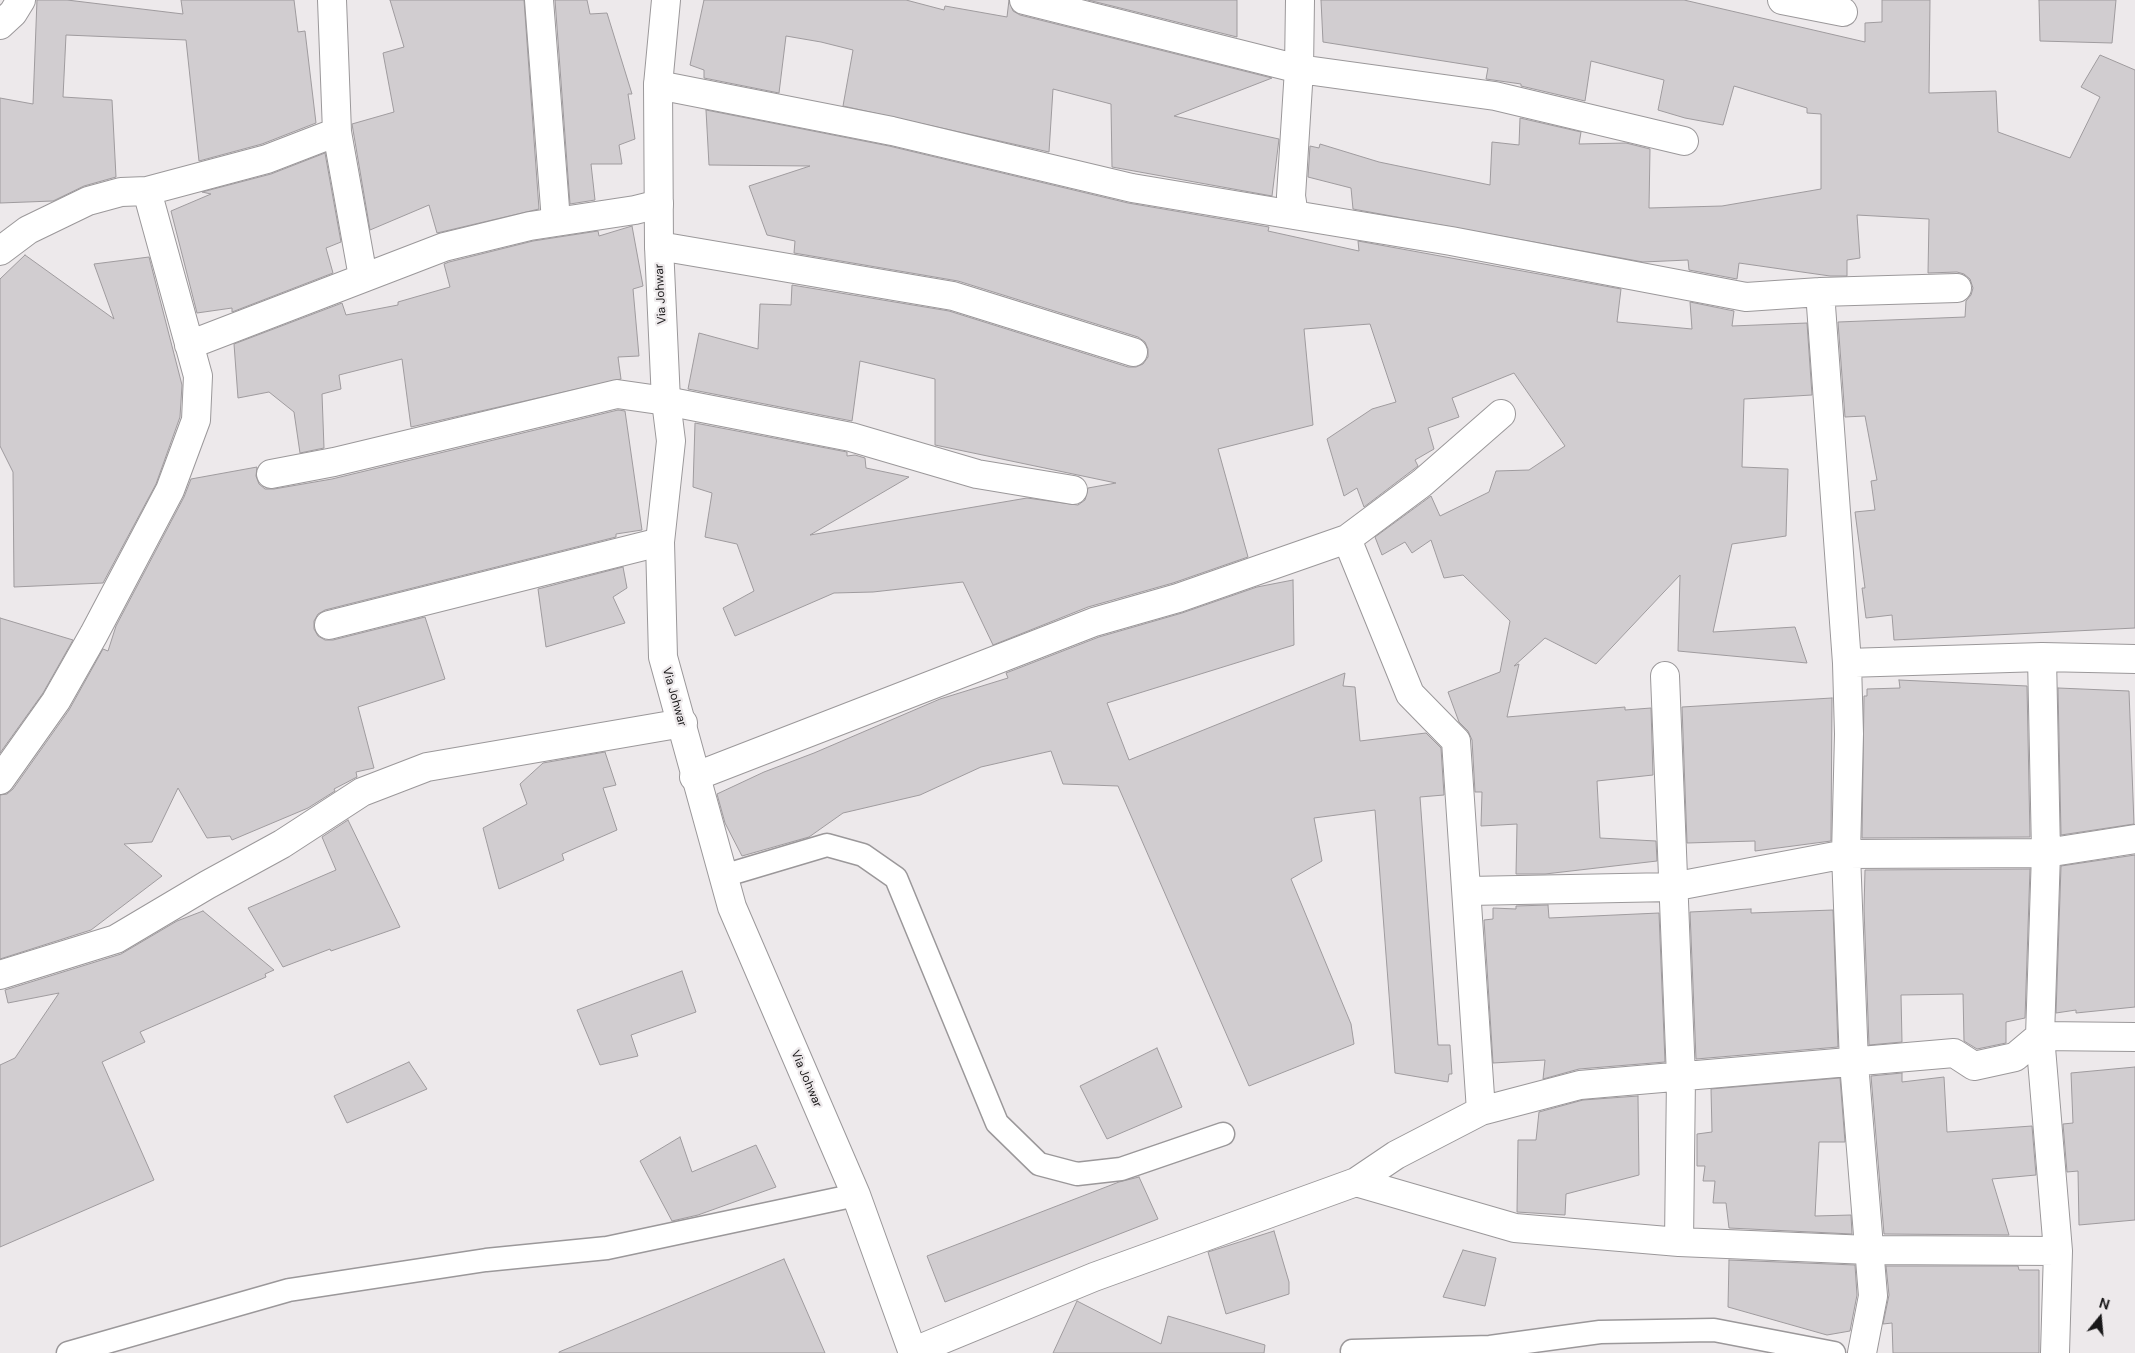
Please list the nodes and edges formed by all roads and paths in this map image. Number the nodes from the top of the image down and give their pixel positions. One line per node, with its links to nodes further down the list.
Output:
1 (22, 0): 9 (street)
2 (332, 0): 12 (street)
3 (539, 0): 17 (street)
4 (666, 0): 11 (street, Via Johwar)
5 (1024, 0): 10 (street)
6 (1300, 0): 10 (street)
7 (1782, 0): 8 (street)
8 (1843, 12)
9 (0, 25)
10 (1299, 69): 13 (street); 16 (street)
11 (658, 85): 15 (street, Via Johwar); 16 (street)
12 (338, 132): 14 (street); 20 (street)
13 (1684, 141)
14 (147, 191): 19 (street); 23 (street)
15 (659, 204): 17 (street); 18 (street, Via Johwar)
16 (1294, 215): 22 (street)
17 (556, 222): 20 (street)
18 (659, 246): 24 (street); 25 (street, Via Johwar)
19 (0, 251)
20 (363, 277): 23 (street)
21 (1956, 288): 22 (street)
22 (1820, 292): 34 (street)
23 (188, 345): 38 (street)
24 (1134, 352)
25 (666, 401): 27 (street); 28 (street); 30 (street, Via Johwar)
26 (1501, 414): 29 (street)
27 (271, 474)
28 (1073, 490)
29 (1347, 539): 37 (street); 44 (street)
30 (660, 542): 31 (street); 36 (street, Via Johwar)
31 (329, 625)
32 (2042, 657): 33 (street); 34 (street); 40 (street)
33 (2135, 659)
34 (1847, 663): 41 (street)
35 (1665, 676): 43 (street)
36 (683, 723): 37 (street, Via Johwar); 45 (street)
37 (694, 777): 42 (street, Via Johwar)
38 (0, 780)
39 (2135, 839): 40 (street)
40 (2046, 853): 41 (street); 46 (street)
41 (1846, 854): 43 (street); 48 (street)
42 (723, 876): 51 (lane); 53 (street, Via Johwar)
43 (1672, 888): 44 (street); 49 (street)
44 (1468, 891): 50 (street)
45 (0, 975)
46 (2040, 1036): 47 (street); 48 (street); 56 (street)
47 (2135, 1037)
48 (1854, 1063): 49 (street); 55 (street)
49 (1681, 1077): 50 (street); 54 (street)
50 (1482, 1111): 52 (street)
51 (1224, 1134)
52 (1356, 1182): 54 (street); 58 (street)
53 (856, 1195): 58 (street, Via Johwar); 59 (lane)
54 (1679, 1242): 55 (street)
55 (1870, 1250): 56 (street); 61 (street)
56 (2058, 1251): 62 (street)
57 (1352, 1351): 60 (lane)
58 (912, 1352)
59 (68, 1353)
60 (1834, 1353)
61 (1862, 1353)
62 (2055, 1353)

